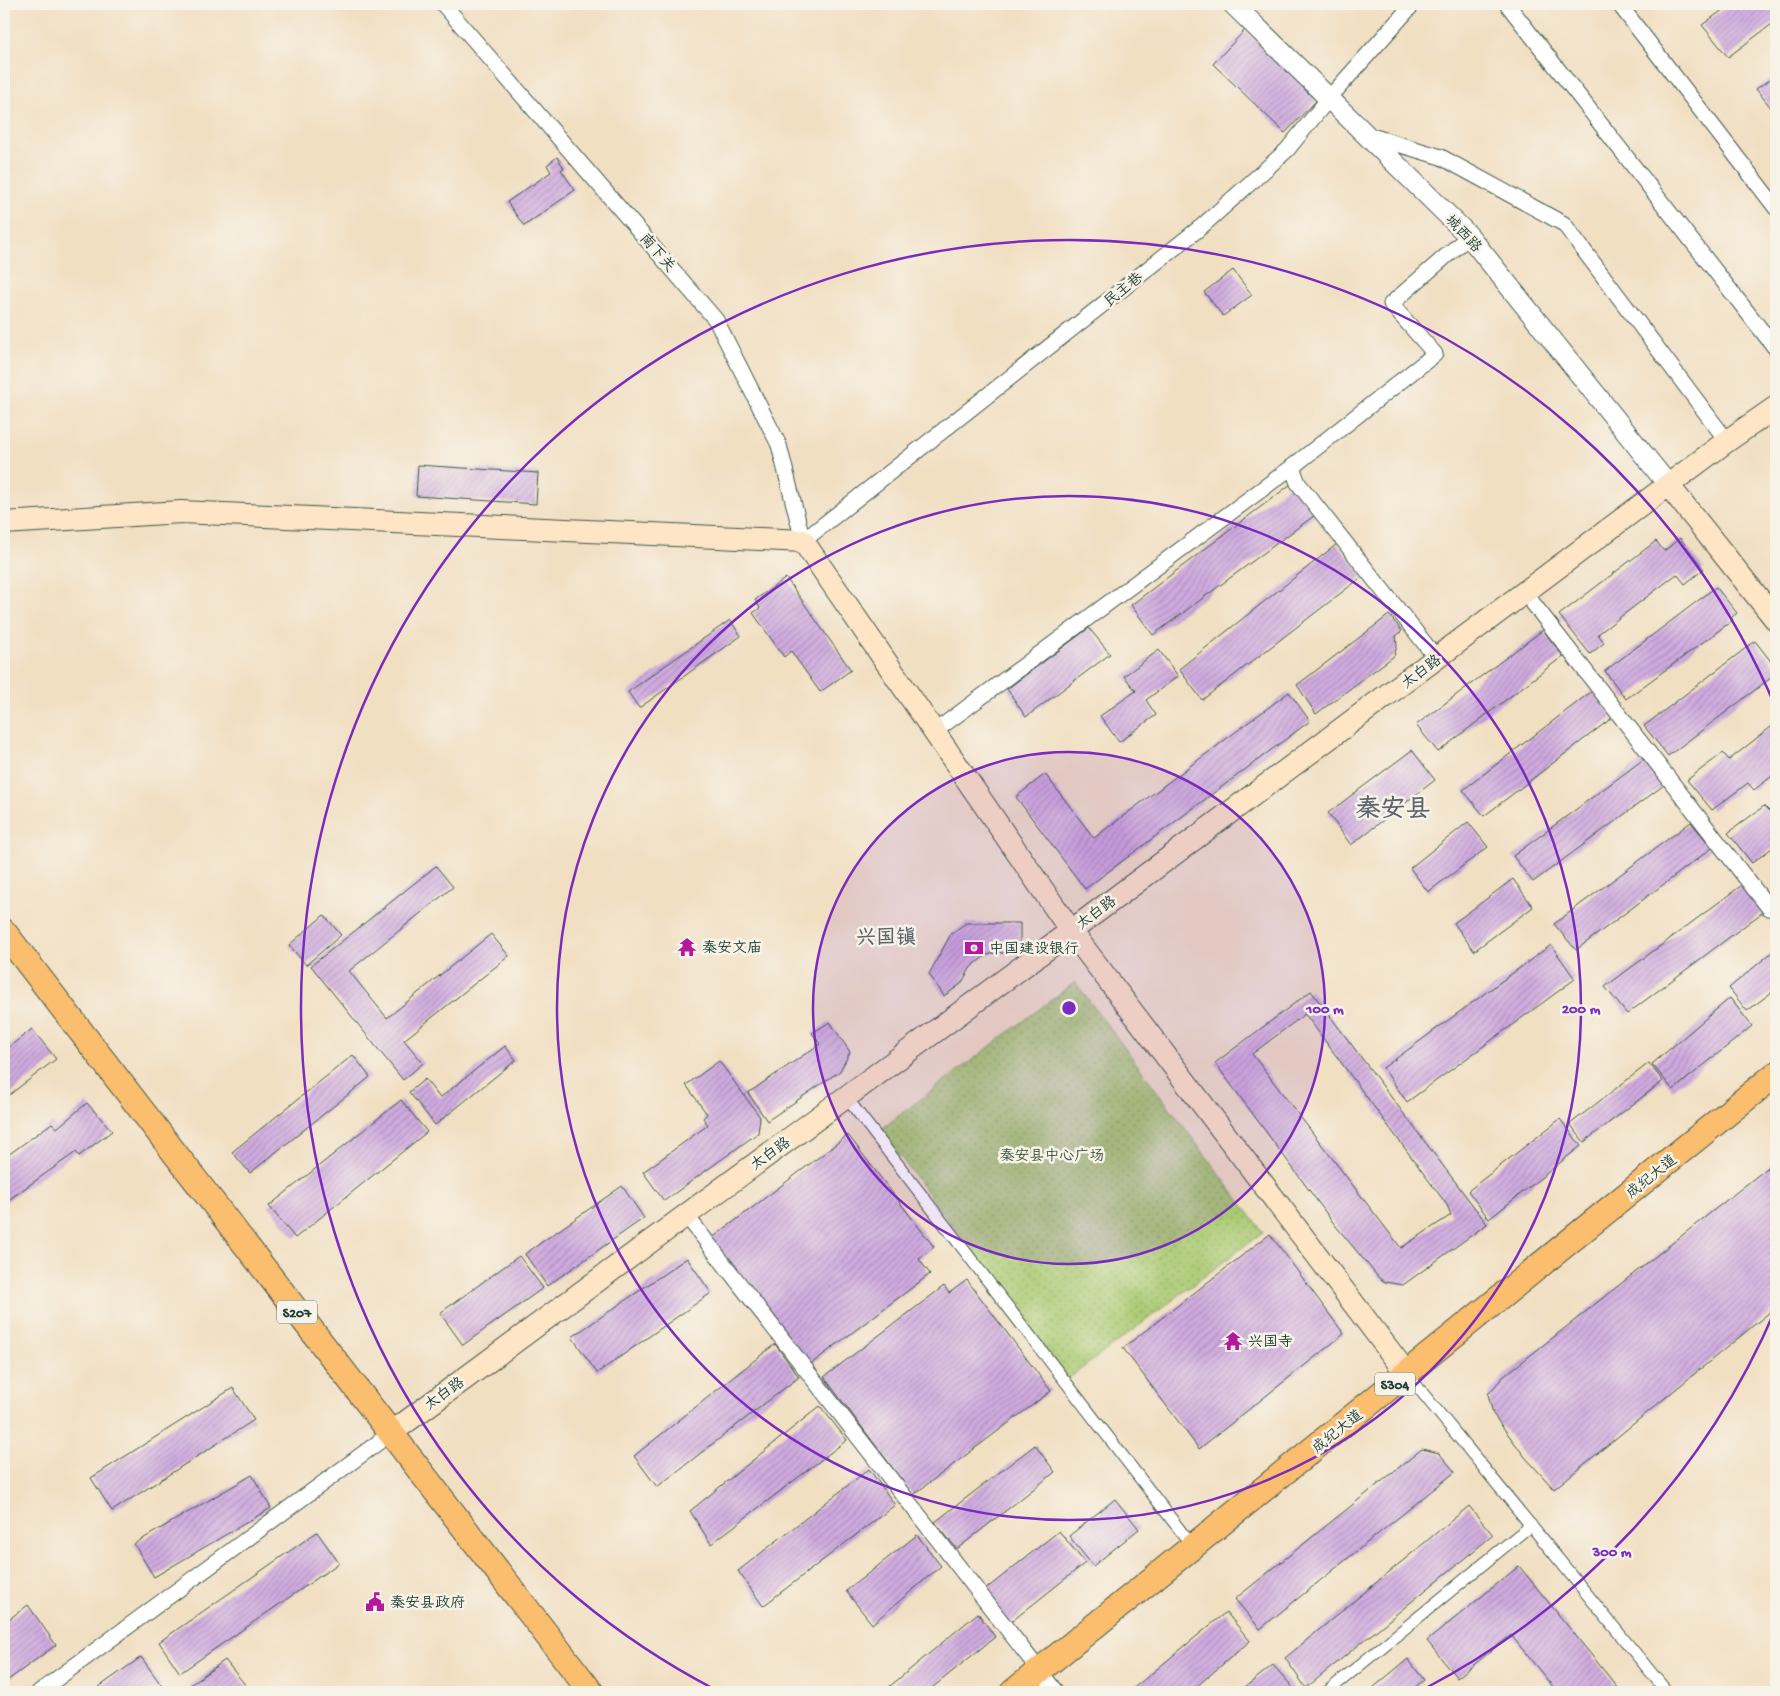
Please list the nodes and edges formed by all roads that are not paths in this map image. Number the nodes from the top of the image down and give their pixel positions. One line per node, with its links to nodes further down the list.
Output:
1 (443, 4): 16 (street, 南下关)
2 (1233, 4): 6 (street, 城西路)
3 (1413, 4): 6 (street, 民主巷)
4 (1507, 4): 10 (street)
5 (1619, 4): 8 (street)
6 (1330, 97): 7 (street, 城西路); 16 (street, 民主巷)
7 (1364, 134): 9 (street, 城西路); 12 (street)
8 (1776, 208)
9 (1469, 236): 13 (street); 14 (street, 城西路)
10 (1776, 348)
11 (1776, 407): 12 (main road, 太白路)
12 (1727, 441): 14 (main road, 太白路)
13 (1292, 467): 19 (street); 20 (street)
14 (1669, 486): 17 (main road, 太白路); 18 (main road)
15 (4, 523): 16 (main road)
16 (802, 541): 20 (main road)
17 (1526, 593): 19 (main road, 太白路); 21 (street)
18 (1776, 620)
19 (1437, 659): 22 (main road, 太白路)
20 (934, 732): 22 (main road)
21 (1769, 908)
22 (1071, 931): 25 (main road, 太白路); 27 (main road)
23 (4, 932): 28 (main road, S207)
24 (1776, 1074): 27 (main road, 成纪大道 / S304)
25 (846, 1097): 26 (main road, 太白路); 30 (street)
26 (686, 1215): 28 (main road, 太白路); 31 (street)
27 (1407, 1374): 29 (street); 30 (main road, 成纪大道 / S304)
28 (390, 1433): 32 (street); 33 (main road, S207)
29 (1530, 1525): 36 (street); 37 (street)
30 (1193, 1547): 31 (main road, 成纪大道 / S304)
31 (1038, 1671): 34 (main road, 成纪大道 / S304); 35 (street)
32 (39, 1692)
33 (591, 1692)
34 (1013, 1692)
35 (1056, 1692)
36 (1327, 1692)
37 (1667, 1692)

